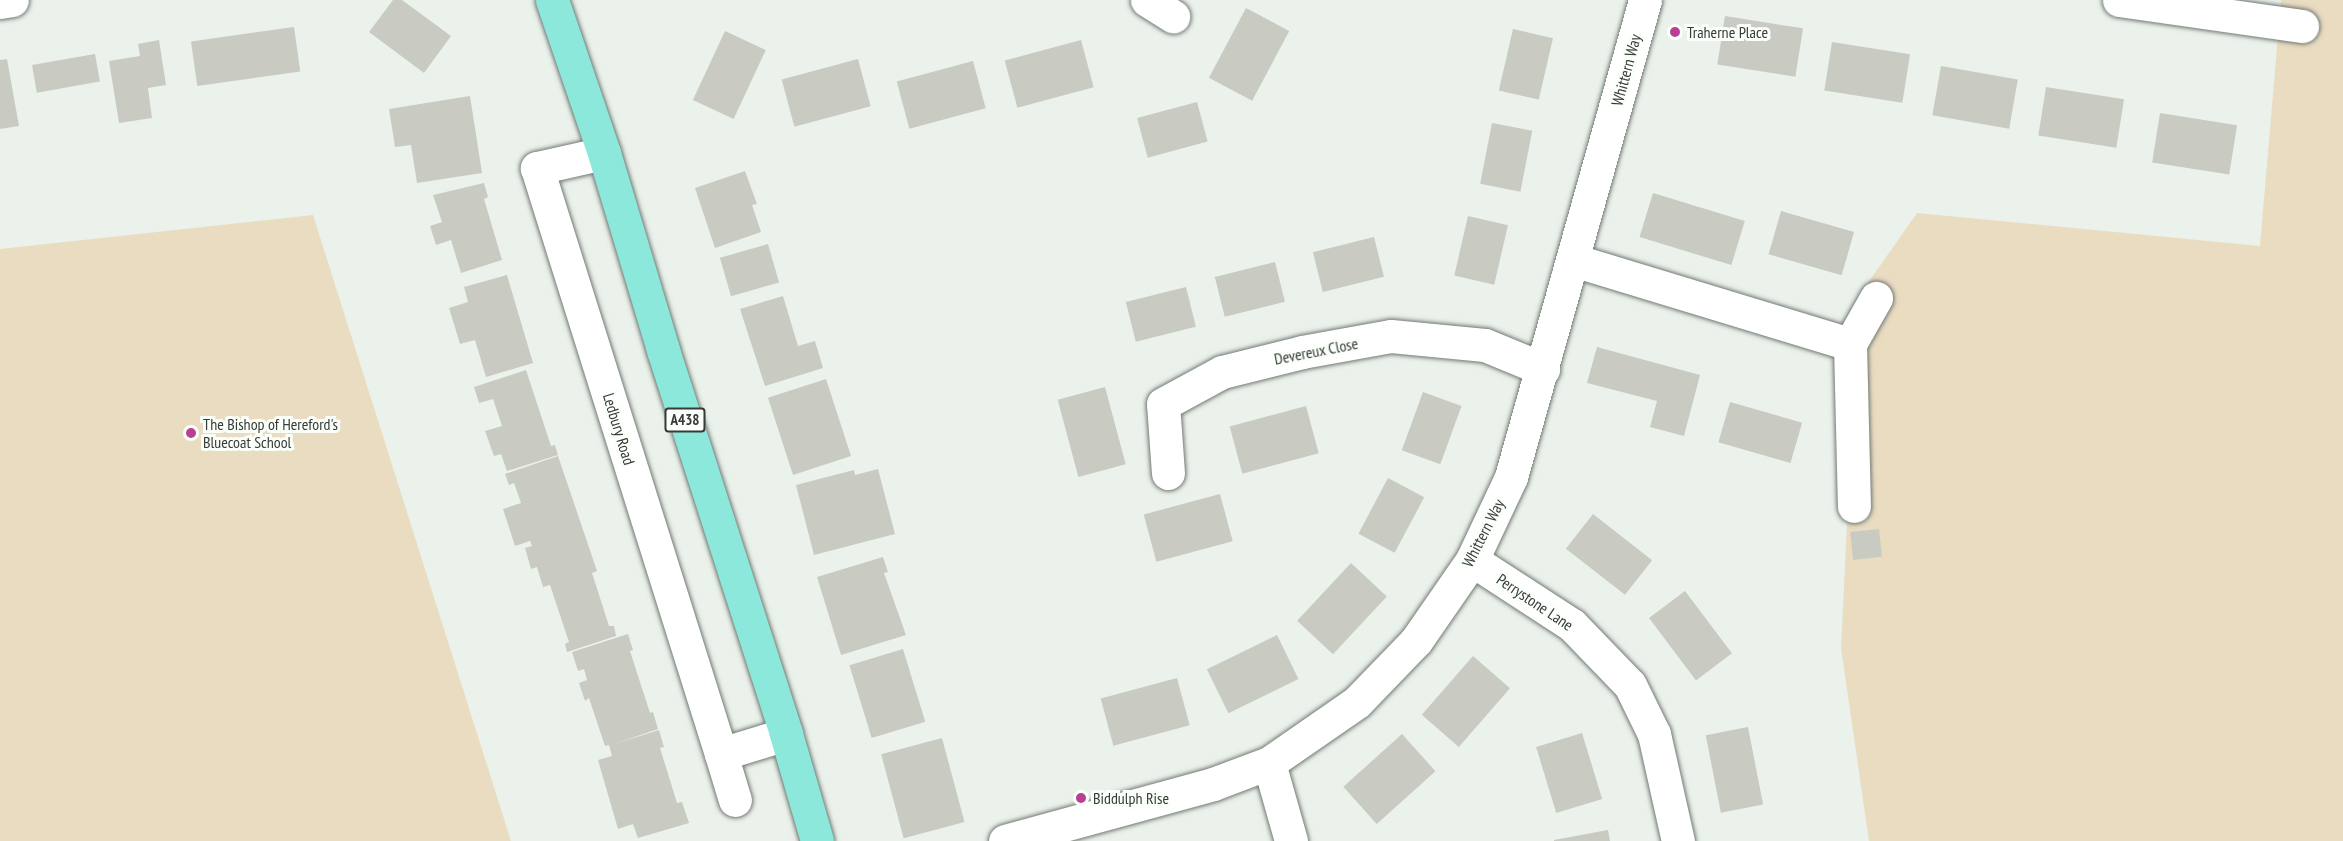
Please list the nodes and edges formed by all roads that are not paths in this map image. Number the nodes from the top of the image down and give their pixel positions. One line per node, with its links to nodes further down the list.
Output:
1 (12, 0): 5 (street)
2 (552, 0): 7 (highway, A438)
3 (1645, 0): 8 (street, Whittern Way)
4 (2120, 0): 6 (street)
5 (0, 2)
6 (2302, 26)
7 (604, 153): 15 (highway, A438); 16 (street, Ledbury Road)
8 (1573, 260): 10 (street); 11 (street, Whittern Way)
9 (1876, 298): 10 (street)
10 (1850, 344): 13 (street)
11 (1543, 369): 12 (street, Devereux Close); 14 (street, Whittern Way)
12 (1168, 473)
13 (1854, 506)
14 (1472, 560): 17 (street, Whittern Way); 22 (street, Perrystone Lane)
15 (786, 734): 16 (street); 19 (highway, A438)
16 (721, 754): 18 (street, Ledbury Road)
17 (1269, 763): 20 (street, Whittern Way); 21 (street)
18 (735, 800)
19 (817, 841)
20 (1005, 841)
21 (1291, 841)
22 (1678, 841)

